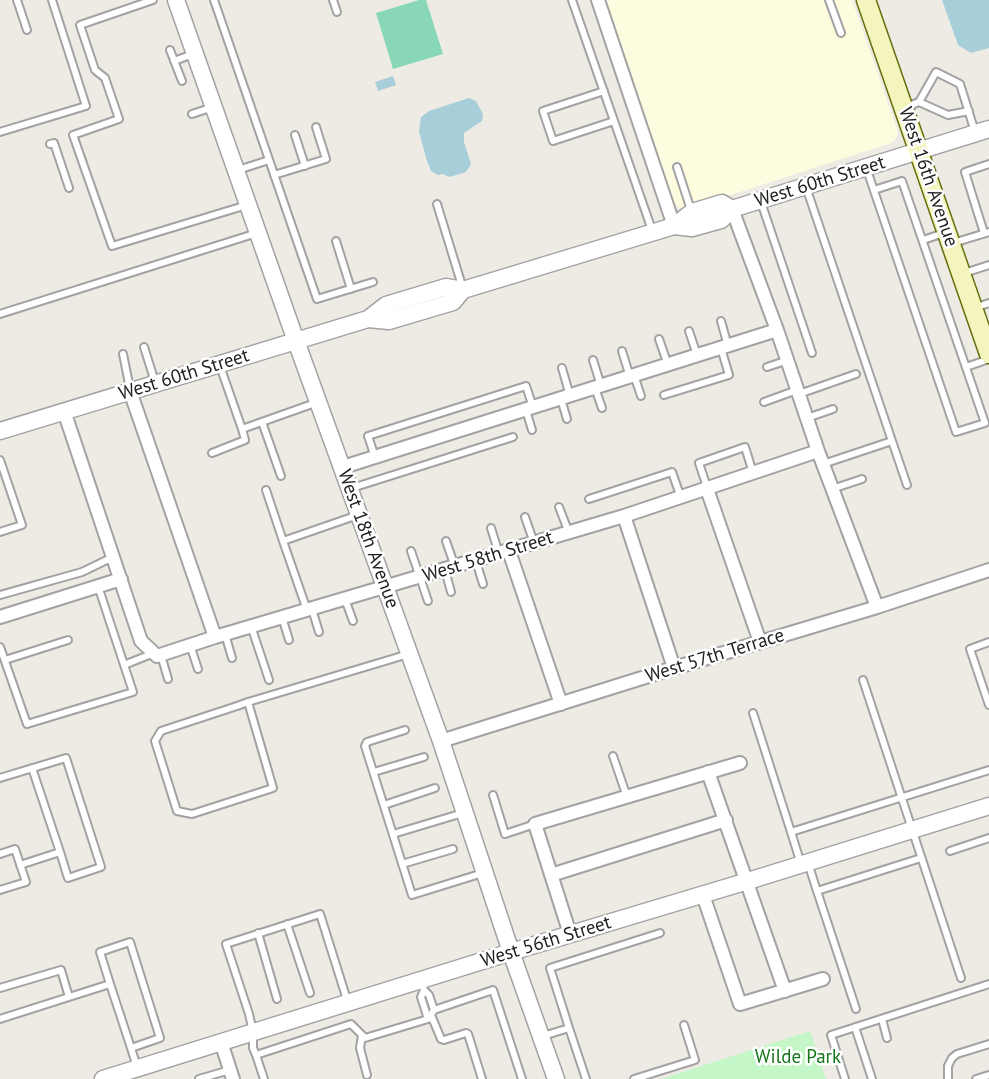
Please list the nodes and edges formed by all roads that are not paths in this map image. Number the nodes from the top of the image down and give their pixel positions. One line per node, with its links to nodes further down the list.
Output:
1 (17, 0): 12 (lane)
2 (52, 0): 25 (lane)
3 (153, 0): 42 (lane)
4 (176, 0): 15 (street, West 18th Avenue)
5 (214, 0): 30 (lane)
6 (333, 0): 11 (lane)
7 (572, 0): 18 (lane)
8 (598, 0): 45 (street)
9 (829, 0): 13 (lane)
10 (866, 0): 19 (main road, West 16th Avenue)
11 (337, 12)
12 (27, 30)
13 (841, 33)
14 (170, 50): 16 (lane)
15 (195, 53): 16 (lane); 20 (street, West 18th Avenue)
16 (174, 61): 17 (lane)
17 (182, 81)
18 (604, 91): 23 (lane); 23 (lane)
19 (911, 105): 21 (lane); 21 (lane); 29 (main road, West 16th Avenue)
20 (213, 107): 22 (lane); 35 (street, West 18th Avenue)
21 (969, 111): 26 (lane)
22 (192, 114)
23 (614, 121): 48 (lane)
24 (316, 127): 32 (lane)
25 (0, 132)
26 (985, 133): 29 (street, West 60th Street)
27 (295, 135): 32 (lane)
28 (50, 144): 38 (lane)
29 (919, 152): 34 (street, West 60th Street); 49 (main road, West 16th Avenue)
30 (269, 160): 35 (lane); 36 (lane)
31 (989, 164): 46 (lane)
32 (305, 166): 36 (lane)
33 (677, 167): 44 (lane)
34 (866, 168): 37 (street, West 60th Street); 39 (lane)
35 (235, 171): 42 (street, West 18th Avenue)
36 (275, 175): 55 (lane)
37 (806, 187): 40 (street, West 60th Street); 101 (lane)
38 (69, 188)
39 (874, 190): 50 (lane); 78 (lane)
40 (760, 200): 43 (street, West 60th Street); 67 (lane)
41 (437, 204): 56 (lane)
42 (247, 205): 47 (street, West 18th Avenue)
43 (732, 209): 44 (street, West 60th Street); 45 (street, West 60th Street); 60 (street)
44 (692, 212): 45 (street, West 60th Street)
45 (674, 226): 48 (street, West 60th Street)
46 (986, 232): 49 (lane)
47 (257, 233): 58 (lane); 63 (street, West 18th Avenue)
48 (653, 233): 56 (street, West 60th Street)
49 (949, 238): 50 (lane); 53 (main road, West 16th Avenue)
50 (923, 240): 78 (lane)
51 (336, 241): 55 (lane)
52 (989, 265): 53 (lane)
53 (961, 273): 57 (main road, West 16th Avenue)
54 (373, 282): 55 (lane)
55 (352, 289)
56 (463, 290): 63 (street, West 60th Street)
57 (981, 306): 69 (main road, West 16th Avenue)
58 (0, 314)
59 (721, 321): 65 (lane)
60 (777, 330): 65 (street); 73 (street)
61 (689, 331): 70 (lane)
62 (659, 339): 75 (lane)
63 (296, 341): 74 (street, West 60th Street); 88 (street, West 18th Avenue)
64 (144, 347): 81 (lane)
65 (725, 347): 70 (street); 85 (lane)
66 (622, 351): 80 (lane)
67 (812, 353)
68 (123, 354): 83 (lane)
69 (989, 354)
70 (698, 355): 75 (street)
71 (989, 359): 78 (lane)
72 (593, 360): 82 (lane)
73 (788, 360): 76 (lane); 84 (street)
74 (219, 364): 81 (street, West 60th Street); 97 (lane)
75 (668, 365): 80 (street)
76 (767, 367)
77 (562, 368): 87 (lane)
78 (966, 368)
79 (856, 374): 84 (lane)
80 (632, 376): 82 (street); 86 (lane)
81 (155, 384): 83 (street, West 60th Street)
82 (598, 387): 87 (street); 90 (lane)
83 (130, 391): 93 (street, West 60th Street); 149 (street)
84 (798, 392): 89 (lane); 94 (street)
85 (664, 395)
86 (641, 396)
87 (565, 397): 91 (street); 95 (lane)
88 (318, 402): 96 (lane); 106 (street, West 18th Avenue)
89 (764, 402)
90 (601, 408)
91 (530, 409): 98 (lane); 103 (street); 103 (lane)
92 (832, 409): 94 (lane)
93 (64, 411): 99 (street, West 60th Street); 129 (street)
94 (807, 418): 104 (street)
95 (567, 419)
96 (262, 422): 97 (lane); 108 (lane)
97 (242, 429): 102 (lane)
98 (532, 430)
99 (0, 431)
100 (513, 438): 111 (lane)
101 (892, 441): 104 (lane); 110 (lane)
102 (212, 453)
103 (375, 457): 106 (street)
104 (820, 457): 107 (street, West 58th Street); 113 (street)
105 (1, 464): 122 (lane)
106 (343, 467): 111 (street, West 18th Avenue)
107 (753, 473): 112 (street, West 58th Street); 112 (lane)
108 (281, 476)
109 (862, 478): 113 (lane)
110 (906, 485)
111 (351, 489): 118 (street, West 18th Avenue)
112 (707, 489): 115 (street, West 58th Street); 152 (street)
113 (832, 489): 142 (street)
114 (266, 490): 124 (lane)
115 (681, 498): 116 (lane); 119 (street, West 58th Street)
116 (589, 499)
117 (559, 506): 123 (lane)
118 (360, 515): 124 (lane); 137 (street, West 18th Avenue)
119 (624, 516): 123 (street, West 58th Street); 161 (street)
120 (525, 517): 126 (lane)
121 (491, 528): 128 (lane)
122 (0, 532)
123 (569, 533): 126 (street, West 58th Street)
124 (283, 541): 143 (lane)
125 (446, 541): 131 (lane)
126 (534, 543): 128 (street, West 58th Street)
127 (411, 551): 133 (lane)
128 (504, 552): 130 (street, West 58th Street); 167 (street)
129 (113, 557): 134 (street); 139 (lane)
130 (476, 561): 131 (street, West 58th Street); 135 (lane)
131 (450, 568): 133 (street, West 58th Street); 138 (lane)
132 (989, 570): 142 (street, West 57th Terrace)
133 (420, 577): 137 (street, West 58th Street); 141 (lane)
134 (121, 579): 136 (street); 157 (street)
135 (483, 584)
136 (98, 586): 144 (street); 160 (lane)
137 (386, 587): 140 (street, West 58th Street); 156 (street, West 18th Avenue)
138 (452, 592)
139 (0, 595)
140 (345, 599): 143 (street, West 58th Street); 146 (lane)
141 (428, 601)
142 (877, 607): 152 (street, West 57th Terrace)
143 (310, 609): 145 (street, West 58th Street); 148 (lane)
144 (0, 617)
145 (282, 617): 147 (street, West 58th Street); 151 (lane)
146 (353, 621)
147 (251, 626): 149 (street, West 58th Street); 164 (lane)
148 (319, 632)
149 (220, 635): 154 (street, West 58th Street); 158 (lane)
150 (68, 640): 159 (lane)
151 (289, 640)
152 (760, 642): 161 (street, West 57th Terrace)
153 (989, 642): 168 (lane)
154 (190, 645): 157 (street, West 58th Street); 162 (lane)
155 (0, 646): 159 (lane)
156 (410, 653): 166 (lane); 171 (street, West 18th Avenue)
157 (157, 655): 160 (lane); 163 (lane)
158 (232, 658)
159 (5, 660): 160 (lane)
160 (124, 665)
161 (674, 668): 167 (street, West 57th Terrace)
162 (198, 669)
163 (168, 679)
164 (269, 680)
165 (863, 680): 183 (lane)
166 (248, 702): 166 (lane)
167 (561, 704): 171 (street, West 57th Terrace)
168 (989, 705)
169 (753, 713): 190 (lane)
170 (405, 730): 177 (lane)
171 (441, 741): 186 (street, West 18th Avenue)
172 (613, 756): 182 (lane)
173 (424, 757): 177 (lane)
174 (740, 763): 178 (street)
175 (32, 768): 179 (lane); 195 (lane); 195 (lane)
176 (989, 770): 183 (lane)
177 (374, 772): 184 (lane)
178 (708, 772): 182 (street); 187 (street)
179 (0, 778)
180 (435, 788): 184 (lane)
181 (493, 795): 188 (lane)
182 (627, 797): 188 (street)
183 (902, 797): 189 (lane); 190 (lane)
184 (384, 805): 191 (lane)
185 (989, 806): 189 (street, West 56th Street)
186 (465, 812): 191 (lane); 201 (street, West 18th Avenue)
187 (726, 820): 202 (street); 203 (street)
188 (535, 824): 202 (street)
189 (912, 830): 197 (lane); 198 (street, West 56th Street)
190 (791, 832): 198 (lane)
191 (393, 834): 199 (lane)
192 (989, 838): 194 (lane)
193 (453, 849): 199 (lane)
194 (950, 851)
195 (60, 852): 200 (lane)
196 (0, 854): 200 (lane)
197 (922, 858): 205 (lane); 212 (lane)
198 (805, 863): 203 (street, West 56th Street); 205 (lane)
199 (402, 864): 201 (lane)
200 (20, 865): 204 (lane)
201 (485, 873): 211 (street, West 18th Avenue)
202 (551, 875): 210 (street)
203 (748, 881): 206 (street, West 56th Street); 218 (street)
204 (0, 890)
205 (817, 891): 223 (lane)
206 (703, 895): 210 (street, West 56th Street); 218 (street)
207 (287, 924): 208 (lane); 219 (lane); 222 (lane)
208 (258, 933): 221 (lane); 236 (lane)
209 (660, 933): 230 (lane)
210 (570, 934): 211 (street, West 56th Street)
211 (511, 952): 216 (street, West 56th Street); 232 (street, West 18th Avenue)
212 (961, 978)
213 (823, 979): 218 (street)
214 (110, 984): 220 (lane); 238 (lane); 238 (lane)
215 (989, 984): 226 (lane)
216 (422, 985): 222 (street, West 56th Street); 224 (lane)
217 (0, 988): 220 (lane)
218 (785, 991)
219 (310, 993)
220 (69, 997): 225 (lane)
221 (277, 999)
222 (348, 1003): 228 (street, West 56th Street)
223 (856, 1009)
224 (431, 1015): 231 (lane); 246 (lane); 247 (lane)
225 (0, 1019)
226 (881, 1019): 229 (lane); 233 (lane)
227 (684, 1024): 250 (lane)
228 (274, 1026): 236 (street, West 56th Street); 237 (lane)
229 (855, 1027): 251 (lane); 252 (lane)
230 (569, 1028): 232 (lane); 249 (lane)
231 (362, 1034): 237 (lane); 241 (lane)
232 (541, 1037): 248 (street, West 18th Avenue)
233 (887, 1038)
234 (221, 1042): 236 (street, West 56th Street); 239 (street, West 56th Street); 240 (street)
235 (989, 1044): 253 (lane)
236 (254, 1045): 237 (lane); 245 (lane)
237 (280, 1046)
238 (131, 1048): 239 (lane)
239 (137, 1068): 243 (street, West 56th Street)
240 (232, 1074): 244 (lane)
241 (367, 1075)
242 (989, 1075): 254 (lane)
243 (103, 1079)
244 (200, 1079)
245 (264, 1079)
246 (482, 1079)
247 (522, 1079)
248 (556, 1079)
249 (586, 1079)
250 (634, 1079)
251 (845, 1079)
252 (872, 1079)
253 (948, 1079)
254 (976, 1079)

